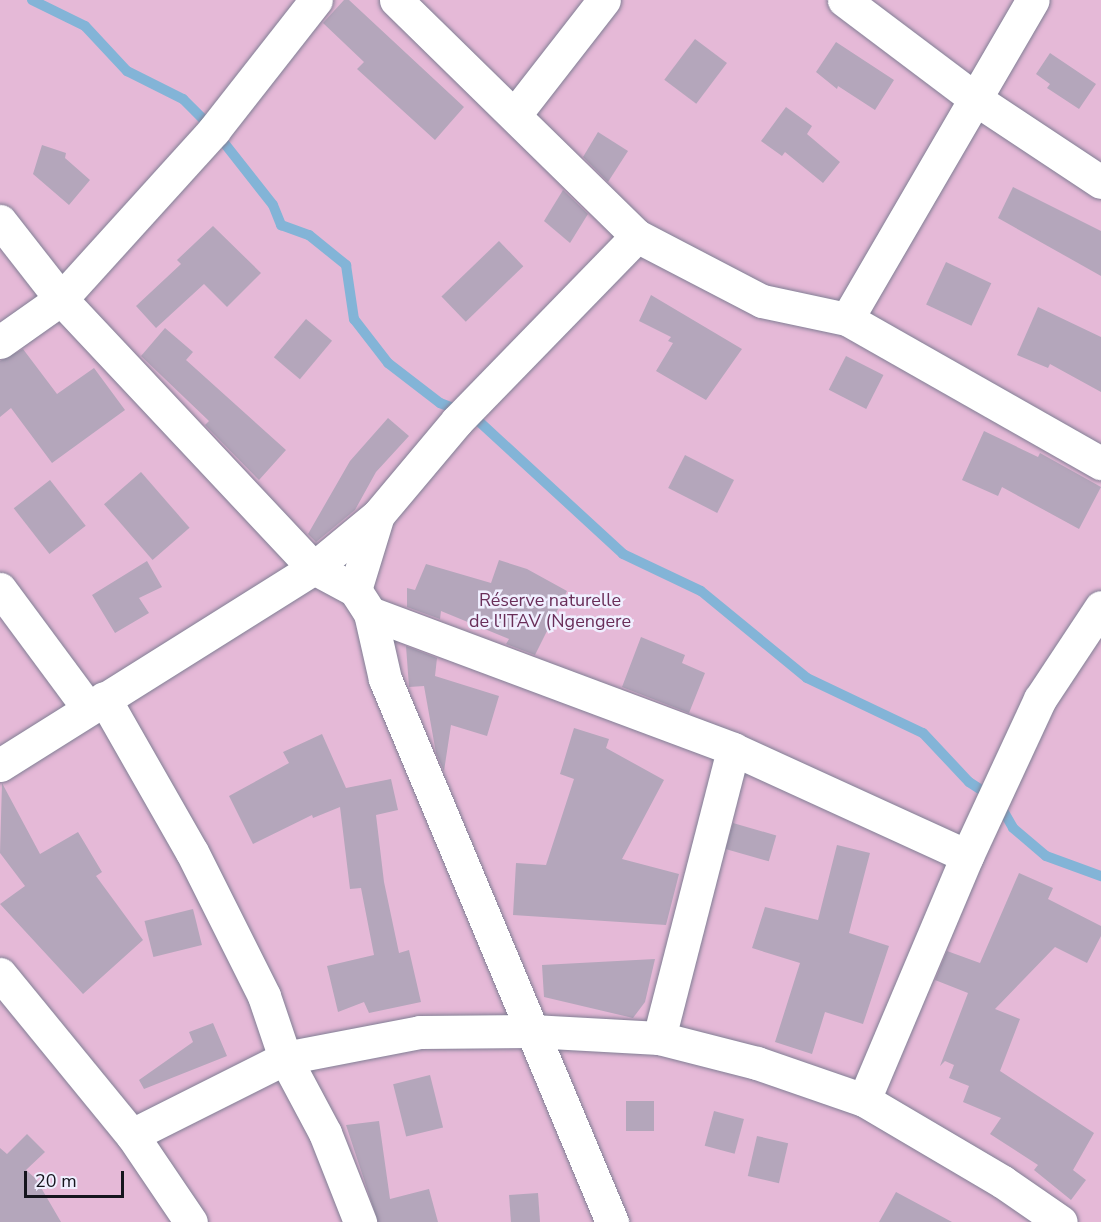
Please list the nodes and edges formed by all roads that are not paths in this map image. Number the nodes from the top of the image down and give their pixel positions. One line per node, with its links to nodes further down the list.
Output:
1 (316, 0): 11 (street)
2 (396, 0): 7 (street)
3 (604, 0): 7 (street)
4 (844, 0): 6 (street)
5 (1033, 0): 6 (street)
6 (974, 98): 8 (street); 12 (street)
7 (516, 114): 10 (street)
8 (1101, 182)
9 (0, 221): 11 (street)
10 (637, 236): 12 (street); 15 (street)
11 (62, 299): 13 (street); 16 (street)
12 (848, 319): 14 (street)
13 (0, 342)
14 (1101, 463)
15 (378, 515): 16 (street); 18 (street)
16 (314, 568): 18 (street); 20 (street)
17 (0, 589): 20 (street)
18 (362, 602): 21 (street); 25 (street)
19 (1101, 607): 23 (street)
20 (96, 703): 22 (street); 27 (street)
21 (733, 749): 23 (street); 26 (street)
22 (0, 765)
23 (967, 856): 28 (street)
24 (0, 974): 29 (street)
25 (532, 1031): 26 (street); 27 (street); 32 (street)
26 (659, 1038): 28 (street)
27 (285, 1058): 29 (street); 31 (street)
28 (864, 1100): 33 (street)
29 (132, 1135): 30 (street)
30 (191, 1222)
31 (360, 1222)
32 (612, 1222)
33 (1061, 1222)

